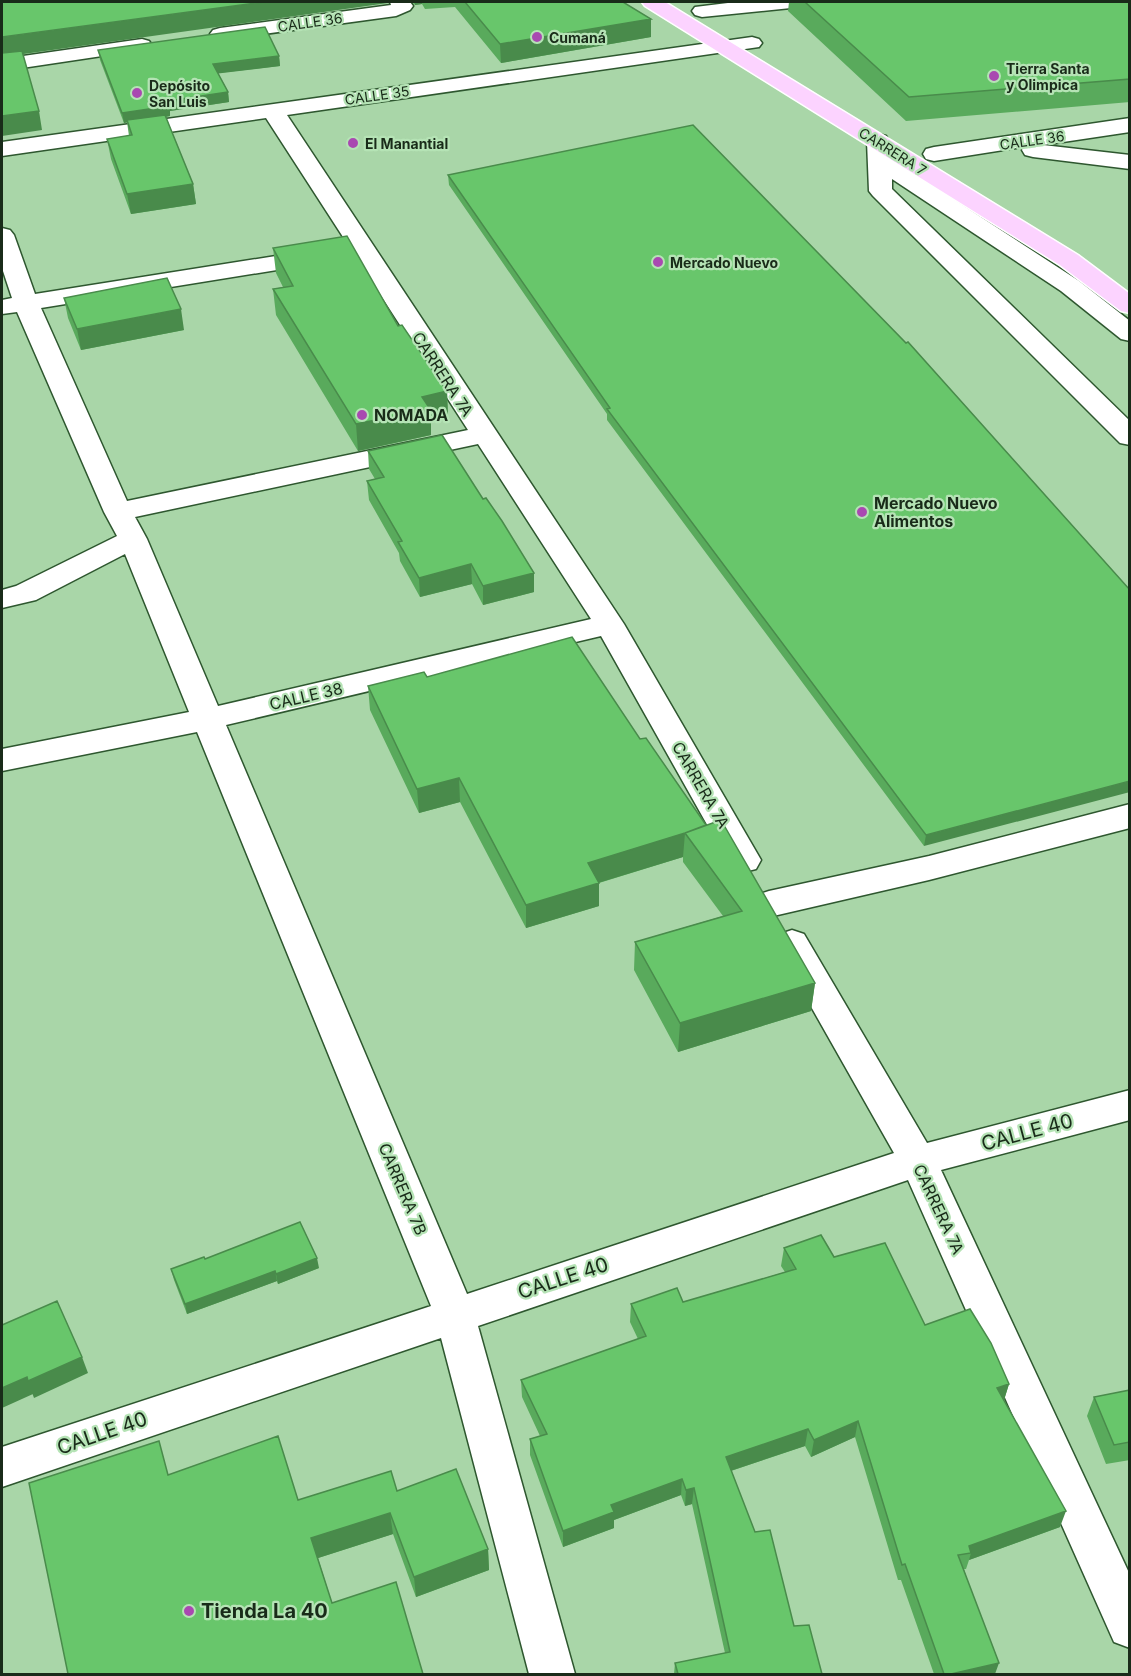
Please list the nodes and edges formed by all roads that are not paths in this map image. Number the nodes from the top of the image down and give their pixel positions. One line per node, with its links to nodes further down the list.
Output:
1 (652, 2): 8 (main road, CARRERA 7)
2 (791, 2): 4 (street)
3 (402, 4): 5 (street, CALLE 36)
4 (694, 6): 7 (main road, CARRERA 7)
5 (206, 36)
6 (159, 43): 9 (street)
7 (752, 43): 8 (street, CALLE 35); 15 (main road, CARRERA 7)
8 (725, 47): 10 (street, CALLE 35); 14 (main road, CARRERA 7)
9 (2, 65)
10 (272, 110): 13 (street, CALLE 35); 18 (street, CARRERA 7A)
11 (1130, 125): 12 (street, CALLE 36)
12 (999, 144): 15 (street, CALLE 36); 16 (street)
13 (2, 149)
14 (878, 151): 21 (main road, CARRERA 7); 22 (street); 24 (street)
15 (934, 154): 19 (main road, CARRERA 7)
16 (1130, 162)
17 (2, 235): 20 (street, CARRERA 7B)
18 (362, 250): 20 (street); 23 (street, CARRERA 7A)
19 (1091, 250)
20 (14, 305): 25 (street, CARRERA 7B)
21 (1130, 306)
22 (1130, 334)
23 (484, 435): 25 (street); 28 (street, CARRERA 7A)
24 (1130, 437)
25 (117, 512): 26 (street, CARRERA 7B)
26 (133, 539): 27 (street); 29 (street, CARRERA 7B)
27 (2, 599)
28 (609, 624): 29 (street, CALLE 38); 32 (street, CARRERA 7A)
29 (208, 719): 30 (street, CALLE 38); 35 (street, CARRERA 7B)
30 (2, 760)
31 (1130, 816): 32 (street)
32 (769, 904): 34 (street, CARRERA 7A)
33 (1130, 1106): 34 (street, CALLE 40)
34 (918, 1161): 35 (street, CALLE 40); 37 (street, CARRERA 7A)
35 (455, 1314): 36 (street, CALLE 40); 38 (street, CARRERA 7B)
36 (2, 1467)
37 (1125, 1606)
38 (552, 1674)

